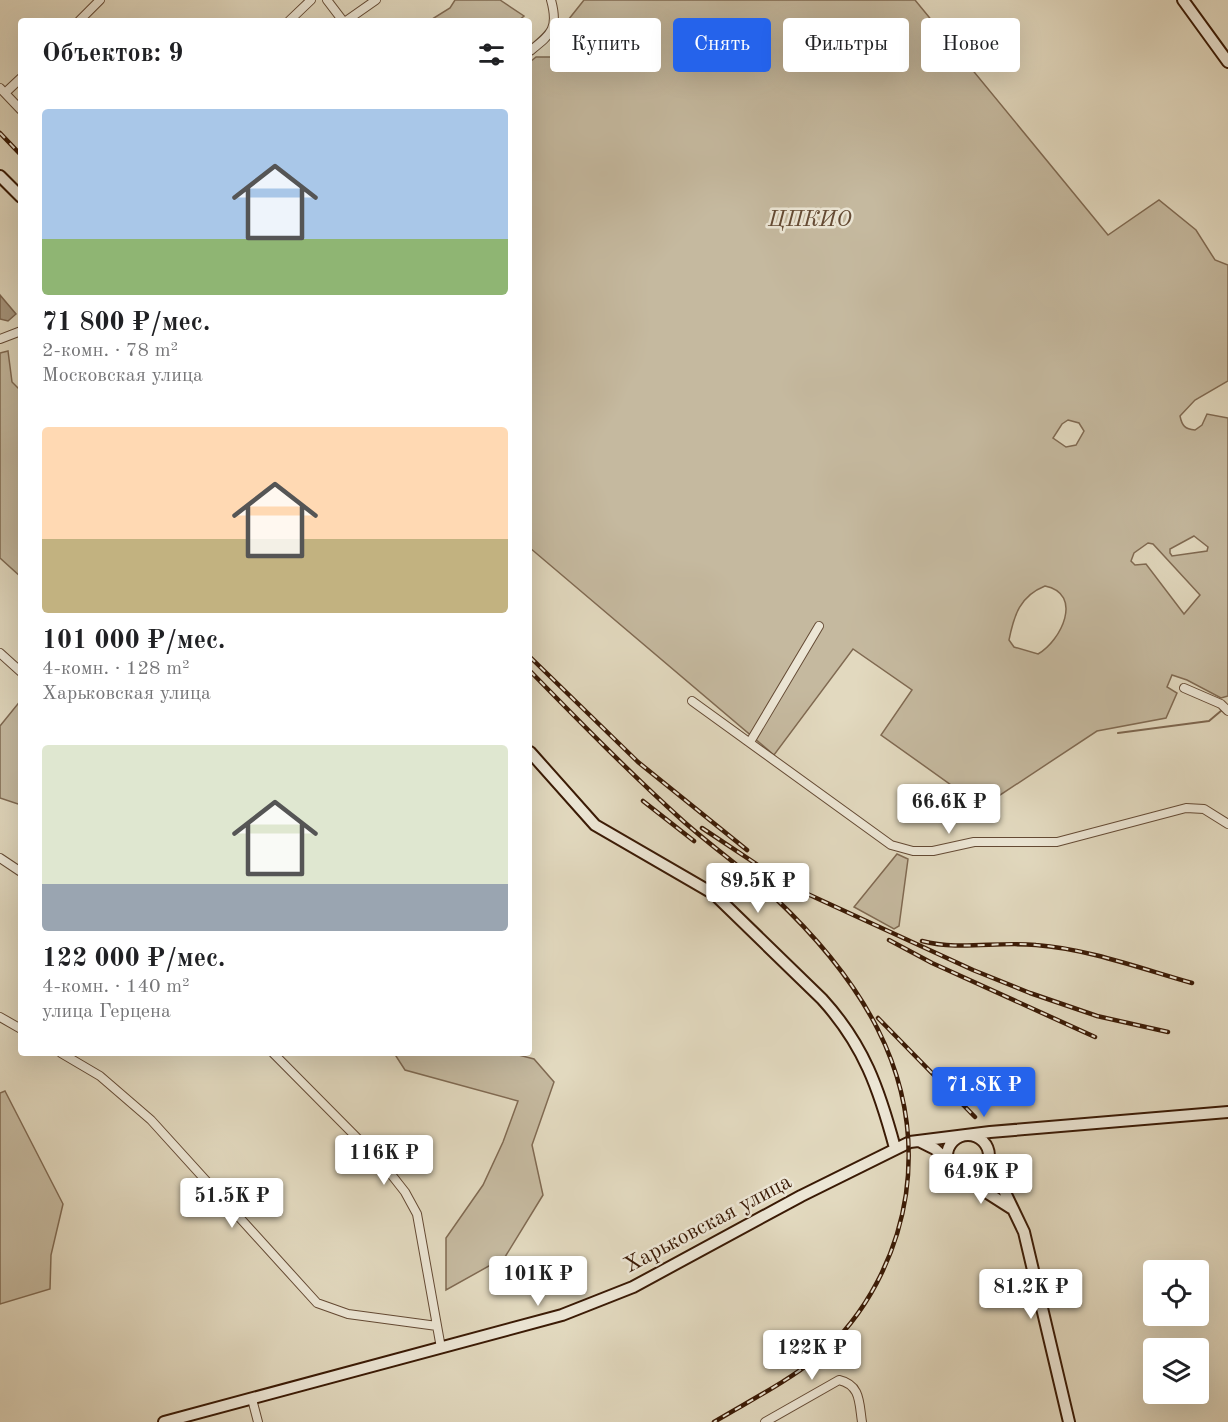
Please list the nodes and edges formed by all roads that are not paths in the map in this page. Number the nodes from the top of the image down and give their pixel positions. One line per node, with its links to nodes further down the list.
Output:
1 (100, 0): 7 (street)
2 (311, 0): 8 (street)
3 (327, 0): 9 (street)
4 (376, 0): 10 (street)
5 (551, 0): 11 (street)
6 (1183, 0): 12 (main road)
7 (82, 18)
8 (293, 18)
9 (342, 18)
10 (349, 18)
11 (532, 49)
12 (1228, 62)
13 (18, 80): 14 (street)
14 (3, 91): 15 (street)
15 (18, 107)
16 (0, 176): 17 (main road)
17 (18, 194)
18 (18, 332): 19 (street)
19 (0, 339)
20 (819, 626): 26 (street)
21 (0, 653): 22 (street)
22 (18, 669)
23 (1184, 688): 25 (street)
24 (692, 700): 26 (street)
25 (1228, 711)
26 (750, 742): 28 (street)
27 (532, 754): 39 (main road)
28 (1228, 824)
29 (0, 858): 30 (street)
30 (18, 870)
31 (0, 1017): 32 (street)
32 (18, 1027)
33 (66, 1056): 44 (street)
34 (276, 1056): 44 (street)
35 (1228, 1112): 36 (main road, Харьковская улица)
36 (1007, 1131): 37 (main road, Харьковская улица); 40 (main road)
37 (965, 1135): 38 (main road, Харьковская улица); 40 (main road); 41 (main road)
38 (919, 1141): 39 (main road, Харьковская улица); 41 (main road)
39 (895, 1148): 45 (main road, Харьковская улица)
40 (989, 1158): 42 (main road); 43 (main road)
41 (947, 1160): 42 (main road)
42 (964, 1178): 43 (main road)
43 (1014, 1210): 51 (main road)
44 (437, 1326): 45 (street)
45 (441, 1348): 46 (main road, Харьковская улица)
46 (252, 1399): 47 (main road, Харьковская улица); 48 (street)
47 (164, 1422)
48 (258, 1422)
49 (765, 1422): 50 (street)
50 (862, 1422)
51 (1069, 1422)

